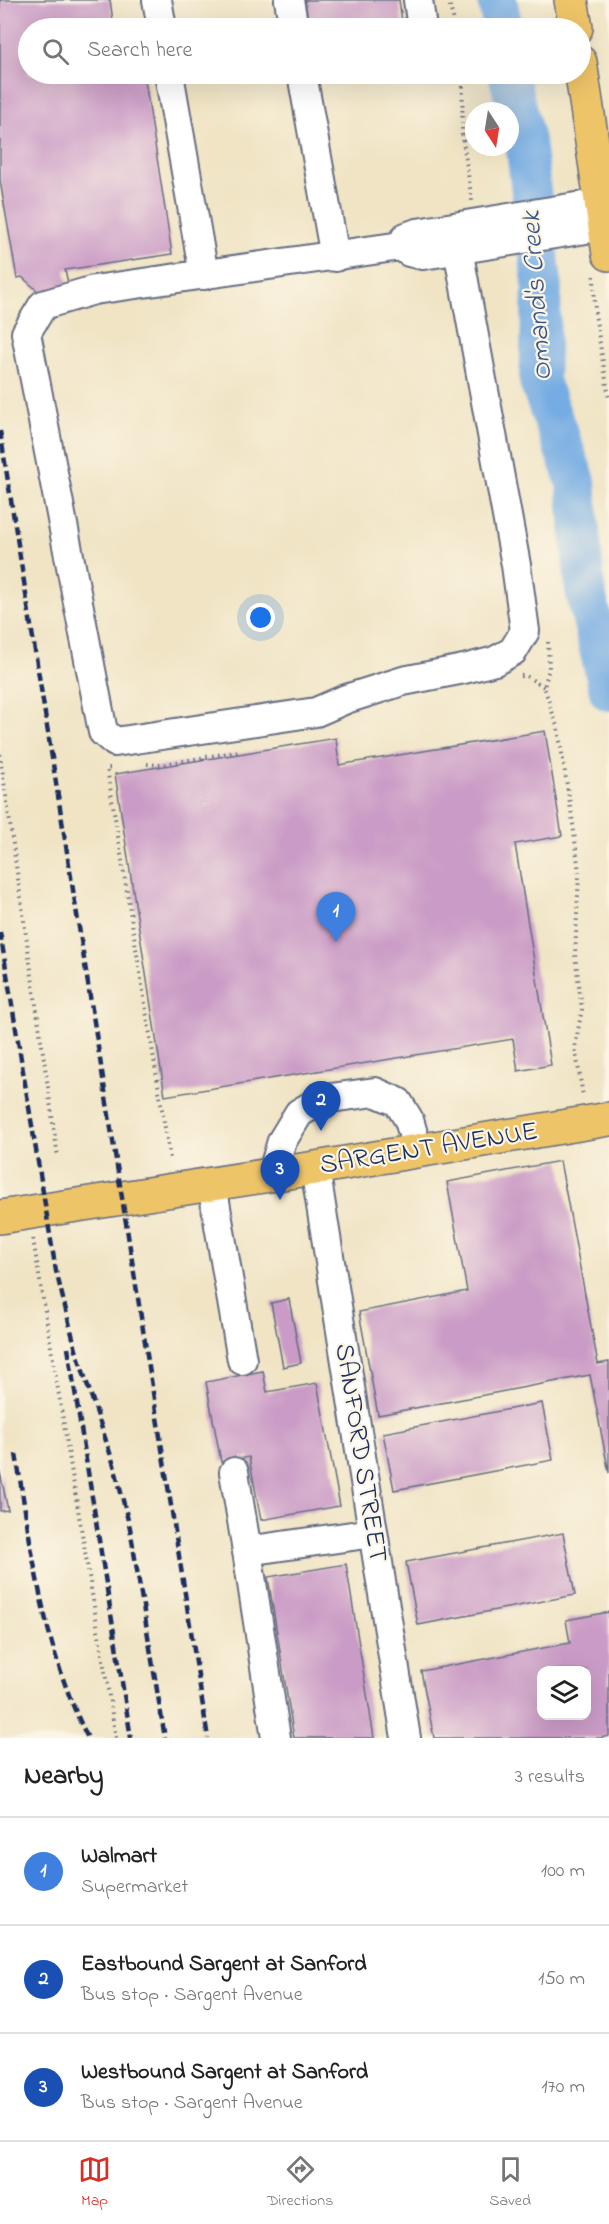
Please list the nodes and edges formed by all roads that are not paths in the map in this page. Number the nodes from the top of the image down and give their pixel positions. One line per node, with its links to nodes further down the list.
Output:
1 (157, 0): 5 (street)
2 (289, 0): 6 (street)
3 (417, 0): 7 (street)
4 (571, 0): 8 (main road)
5 (160, 18)
6 (292, 18)
7 (420, 18)
8 (574, 18)
9 (171, 84): 17 (street)
10 (305, 84): 16 (street)
11 (583, 84): 13 (main road)
12 (510, 229): 13 (street); 14 (street); 15 (street)
13 (602, 239)
14 (401, 246): 15 (street); 16 (street)
15 (458, 249): 17 (street)
16 (335, 257): 17 (street)
17 (204, 275)
18 (609, 1119): 19 (main road, SARGENT AVENUE)
19 (418, 1150): 20 (main road, SARGENT AVENUE); 21 (street)
20 (315, 1168): 21 (main road, SARGENT AVENUE); 26 (street, SANFORD STREET)
21 (272, 1175): 22 (main road, SARGENT AVENUE)
22 (212, 1184): 23 (main road, SARGENT AVENUE); 24 (street)
23 (14, 1215)
24 (242, 1360)
25 (234, 1472): 27 (street)
26 (373, 1533): 27 (street); 29 (street, SANFORD STREET)
27 (247, 1551): 28 (street)
28 (276, 1738)
29 (406, 1738)

